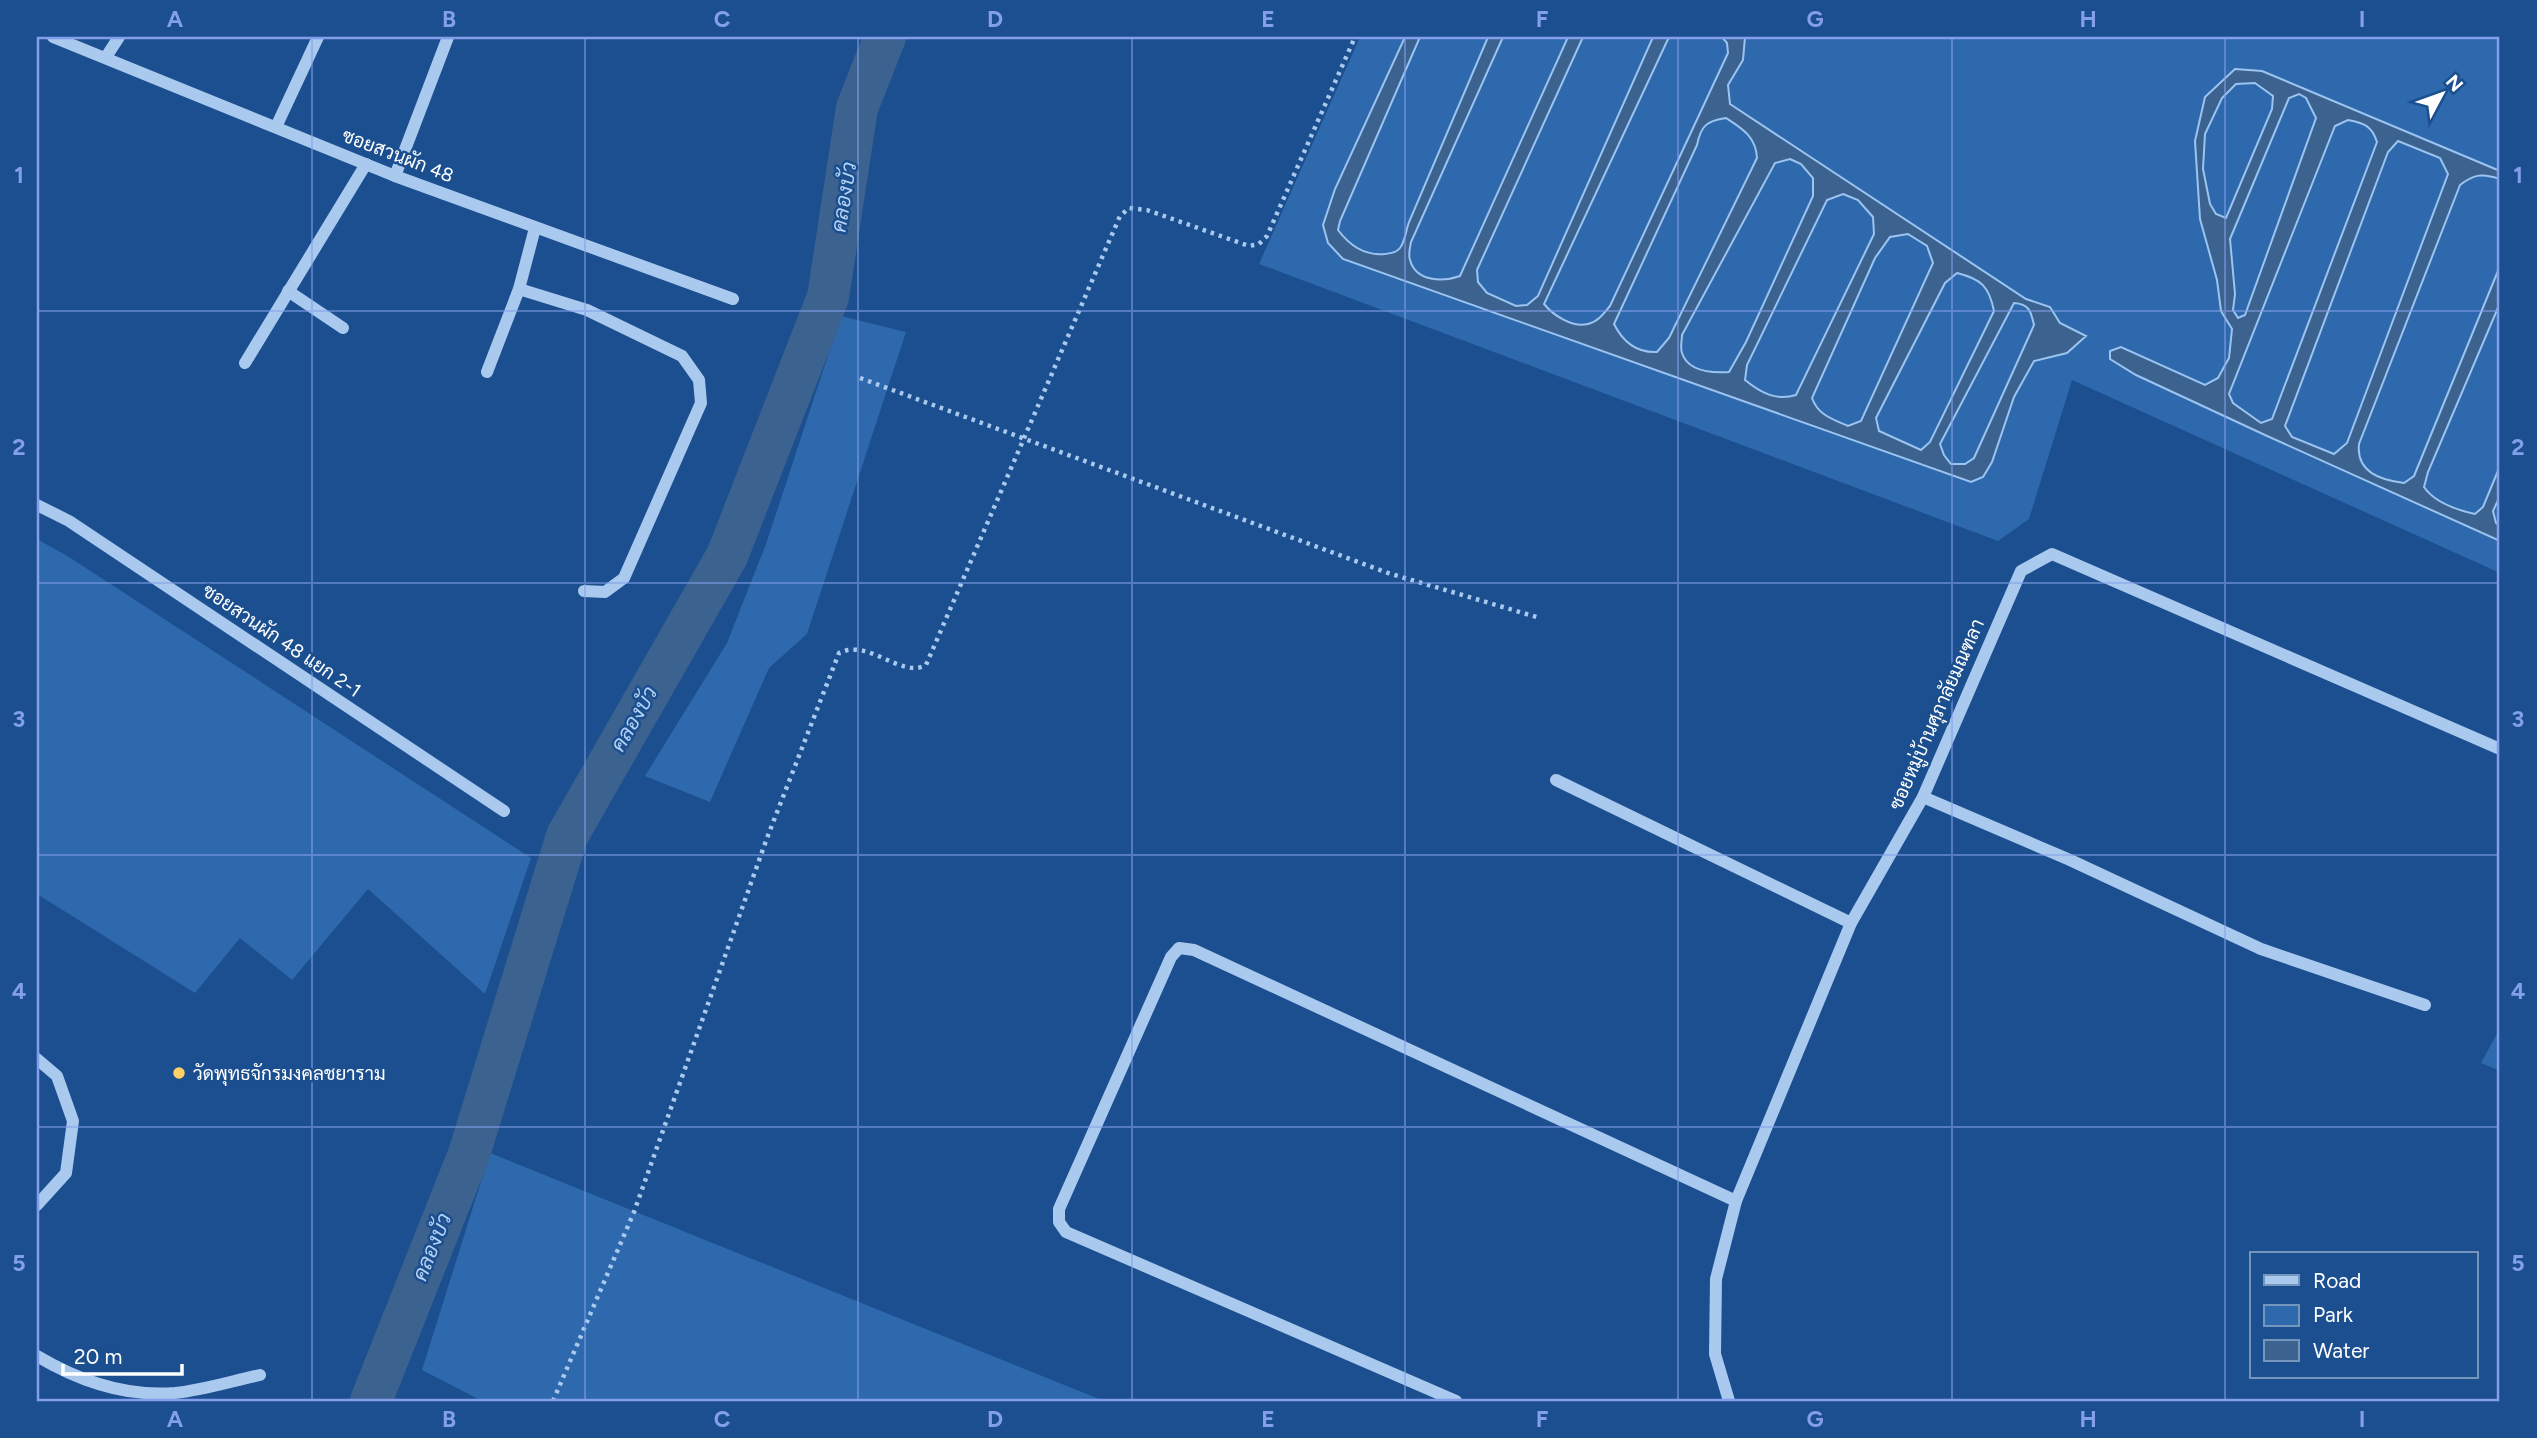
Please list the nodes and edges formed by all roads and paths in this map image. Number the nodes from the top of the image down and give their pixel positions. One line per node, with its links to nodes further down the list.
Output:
1 (53, 37): 6 (street, ซอยสวนผัก 48)
2 (119, 37): 6 (street)
3 (318, 37): 7 (street)
4 (448, 37): 9 (street)
5 (1355, 37): 18 (path)
6 (106, 57): 7 (street, ซอยสวนผัก 48)
7 (276, 127): 8 (street, ซอยสวนผัก 48)
8 (366, 164): 9 (street, ซอยสวนผัก 48); 12 (street)
9 (395, 176): 10 (street, ซอยสวนผัก 48)
10 (536, 228): 11 (street); 13 (street, ซอยสวนผัก 48)
11 (519, 289): 16 (street); 20 (street)
12 (288, 291): 14 (street); 15 (street)
13 (733, 299)
14 (343, 328)
15 (245, 363)
16 (487, 372)
17 (860, 378): 18 (path)
18 (1023, 437): 21 (path); 33 (path)
19 (37, 505): 25 (street, ซอยสวนผัก 48 แยก 2-1)
20 (584, 591)
21 (1540, 618)
22 (2500, 750): 24 (street, ซอยหมู่บ้านศุภาลัยมณฑลา)
23 (1556, 780): 26 (street)
24 (1923, 797): 26 (street, ซอยหมู่บ้านศุภาลัยมณฑลา); 27 (street)
25 (504, 811)
26 (1851, 923): 29 (street, ซอยหมู่บ้านศุภาลัยมณฑลา)
27 (2425, 1005)
28 (37, 1059): 30 (street)
29 (1736, 1201): 34 (street); 35 (street, ซอยหมู่บ้านศุภาลัยมณฑลา)
30 (37, 1205)
31 (37, 1356): 32 (street)
32 (260, 1375)
33 (553, 1401)
34 (1456, 1401)
35 (1729, 1401)

